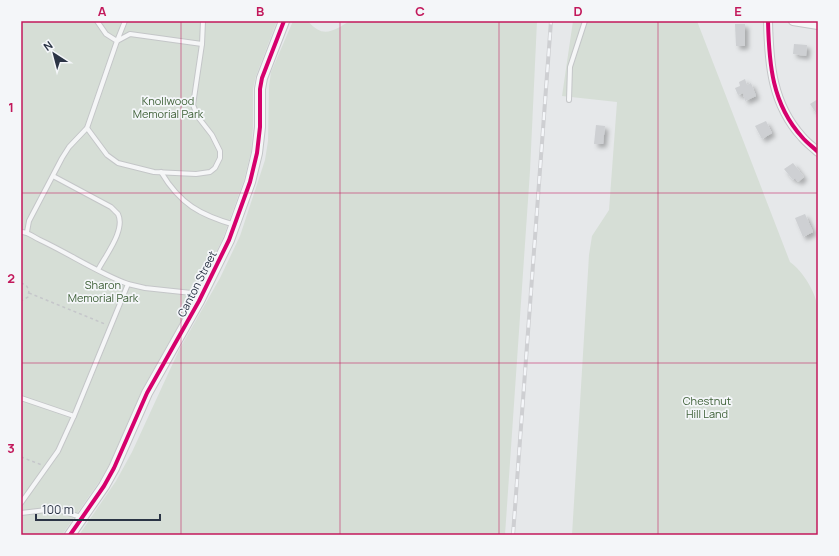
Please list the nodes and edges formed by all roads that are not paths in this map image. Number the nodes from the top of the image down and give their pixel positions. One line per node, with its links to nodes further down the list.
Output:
1 (97, 21): 9 (lane)
2 (125, 21): 9 (lane)
3 (203, 21): 10 (lane)
4 (284, 21): 16 (street, Canton Street)
5 (585, 21): 11 (lane)
6 (768, 21): 13 (street)
7 (793, 21): 8 (street)
8 (818, 25)
9 (117, 40): 10 (lane); 12 (lane)
10 (202, 44): 14 (lane)
11 (569, 100)
12 (87, 128): 14 (lane); 15 (lane)
13 (818, 152)
14 (161, 172): 16 (lane)
15 (53, 176): 18 (lane); 19 (lane)
16 (235, 225): 21 (street, Canton Street)
17 (21, 232): 18 (lane)
18 (27, 232): 19 (lane)
19 (98, 270): 20 (lane)
20 (128, 284): 21 (lane); 23 (lane)
21 (203, 294): 26 (street, Canton Street)
22 (21, 398): 23 (lane)
23 (74, 416): 24 (lane)
24 (21, 503)
25 (21, 513): 26 (lane)
26 (82, 517): 27 (street, Canton Street)
27 (70, 535)

